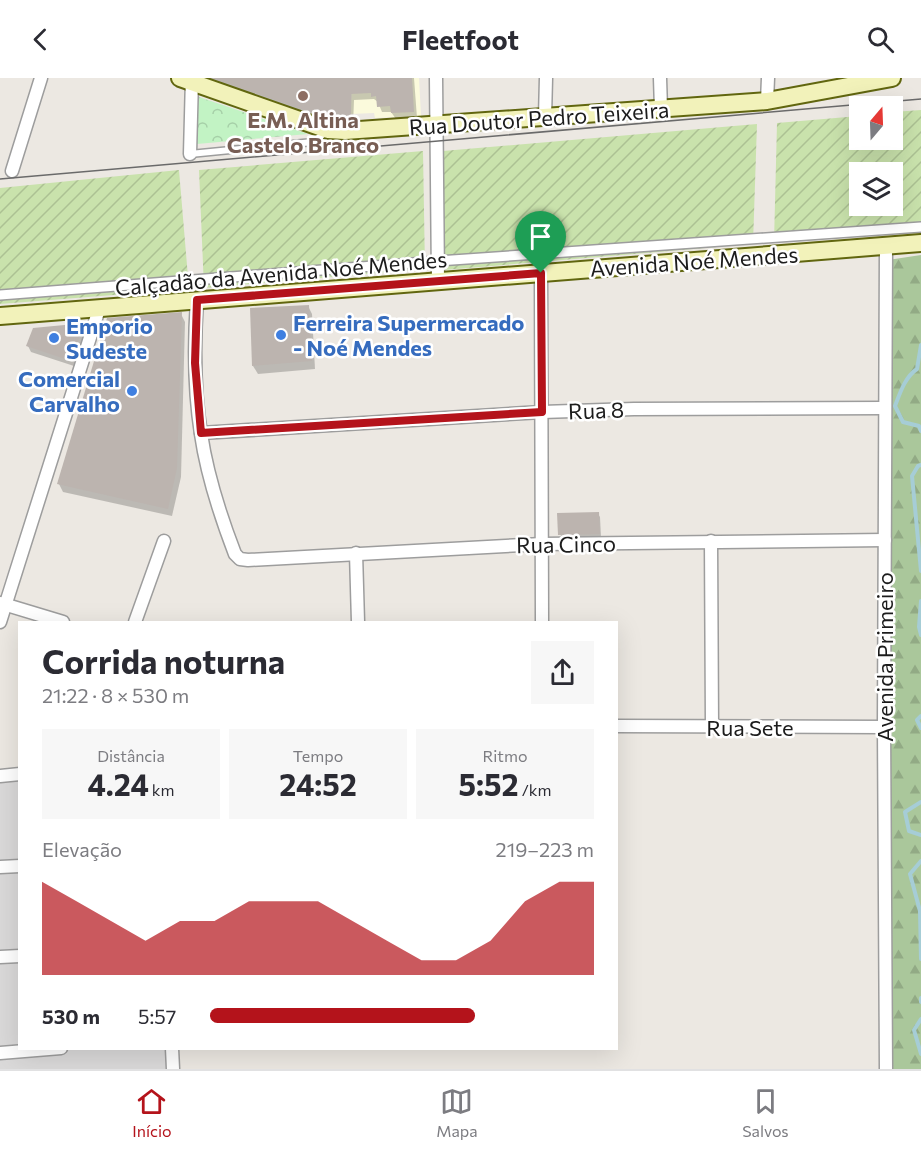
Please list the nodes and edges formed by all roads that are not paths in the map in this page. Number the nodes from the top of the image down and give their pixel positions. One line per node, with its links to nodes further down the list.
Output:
1 (41, 78): 14 (street)
2 (436, 78): 11 (street)
3 (546, 78): 10 (street)
4 (660, 78): 9 (street)
5 (768, 78): 8 (street)
6 (892, 78): 8 (main road, Rua Doutor Pedro Teixeira)
7 (188, 79): 12 (main road); 13 (street)
8 (767, 101): 9 (main road, Rua Doutor Pedro Teixeira)
9 (661, 109): 10 (main road, Rua Doutor Pedro Teixeira)
10 (545, 117): 11 (main road, Rua Doutor Pedro Teixeira)
11 (436, 125): 12 (main road, Rua Doutor Pedro Teixeira); 18 (street)
12 (328, 130): 13 (lane, Rua Doutor Pedro Teixeira)
13 (190, 154)
14 (12, 171)
15 (921, 227): 18 (street, Calçadão da Avenida Noé Mendes)
16 (921, 243): 17 (main road, Avenida Noé Mendes)
17 (886, 246): 19 (main road, Avenida Noé Mendes); 25 (street, Avenida Primeiro)
18 (438, 261): 20 (street); 21 (street, Calçadão da Avenida Noé Mendes)
19 (541, 273): 20 (main road, Avenida Noé Mendes); 26 (street)
20 (438, 280): 22 (main road, Avenida Noé Mendes)
21 (0, 295)
22 (197, 300): 23 (main road, Avenida Noé Mendes); 27 (street)
23 (99, 309): 24 (main road, Avenida Noé Mendes); 33 (street)
24 (0, 316)
25 (885, 408): 26 (street, Rua 8); 28 (street, Avenida Primeiro)
26 (542, 412): 27 (street, Rua 8); 31 (street)
27 (201, 433): 32 (street, Rua Cinco)
28 (885, 540): 30 (street, Rua Cinco); 41 (street, Avenida Primeiro)
29 (164, 541): 35 (street)
30 (711, 541): 31 (street, Rua Cinco); 40 (street)
31 (542, 544): 32 (street, Rua Cinco); 37 (street)
32 (356, 553): 36 (street)
33 (3, 604): 34 (street); 38 (street)
34 (60, 621)
35 (135, 621)
36 (358, 621)
37 (542, 621)
38 (0, 622)
39 (618, 726): 40 (street, Rua Sete)
40 (712, 727): 41 (street, Rua Sete)
41 (884, 727): 52 (street, Avenida Primeiro)
42 (18, 774): 43 (street)
43 (0, 776)
44 (18, 866): 45 (street)
45 (0, 867)
46 (18, 956): 47 (street)
47 (0, 957)
48 (37, 1050): 50 (street)
49 (172, 1050): 51 (street)
50 (0, 1053)
51 (173, 1069)
52 (886, 1069)

